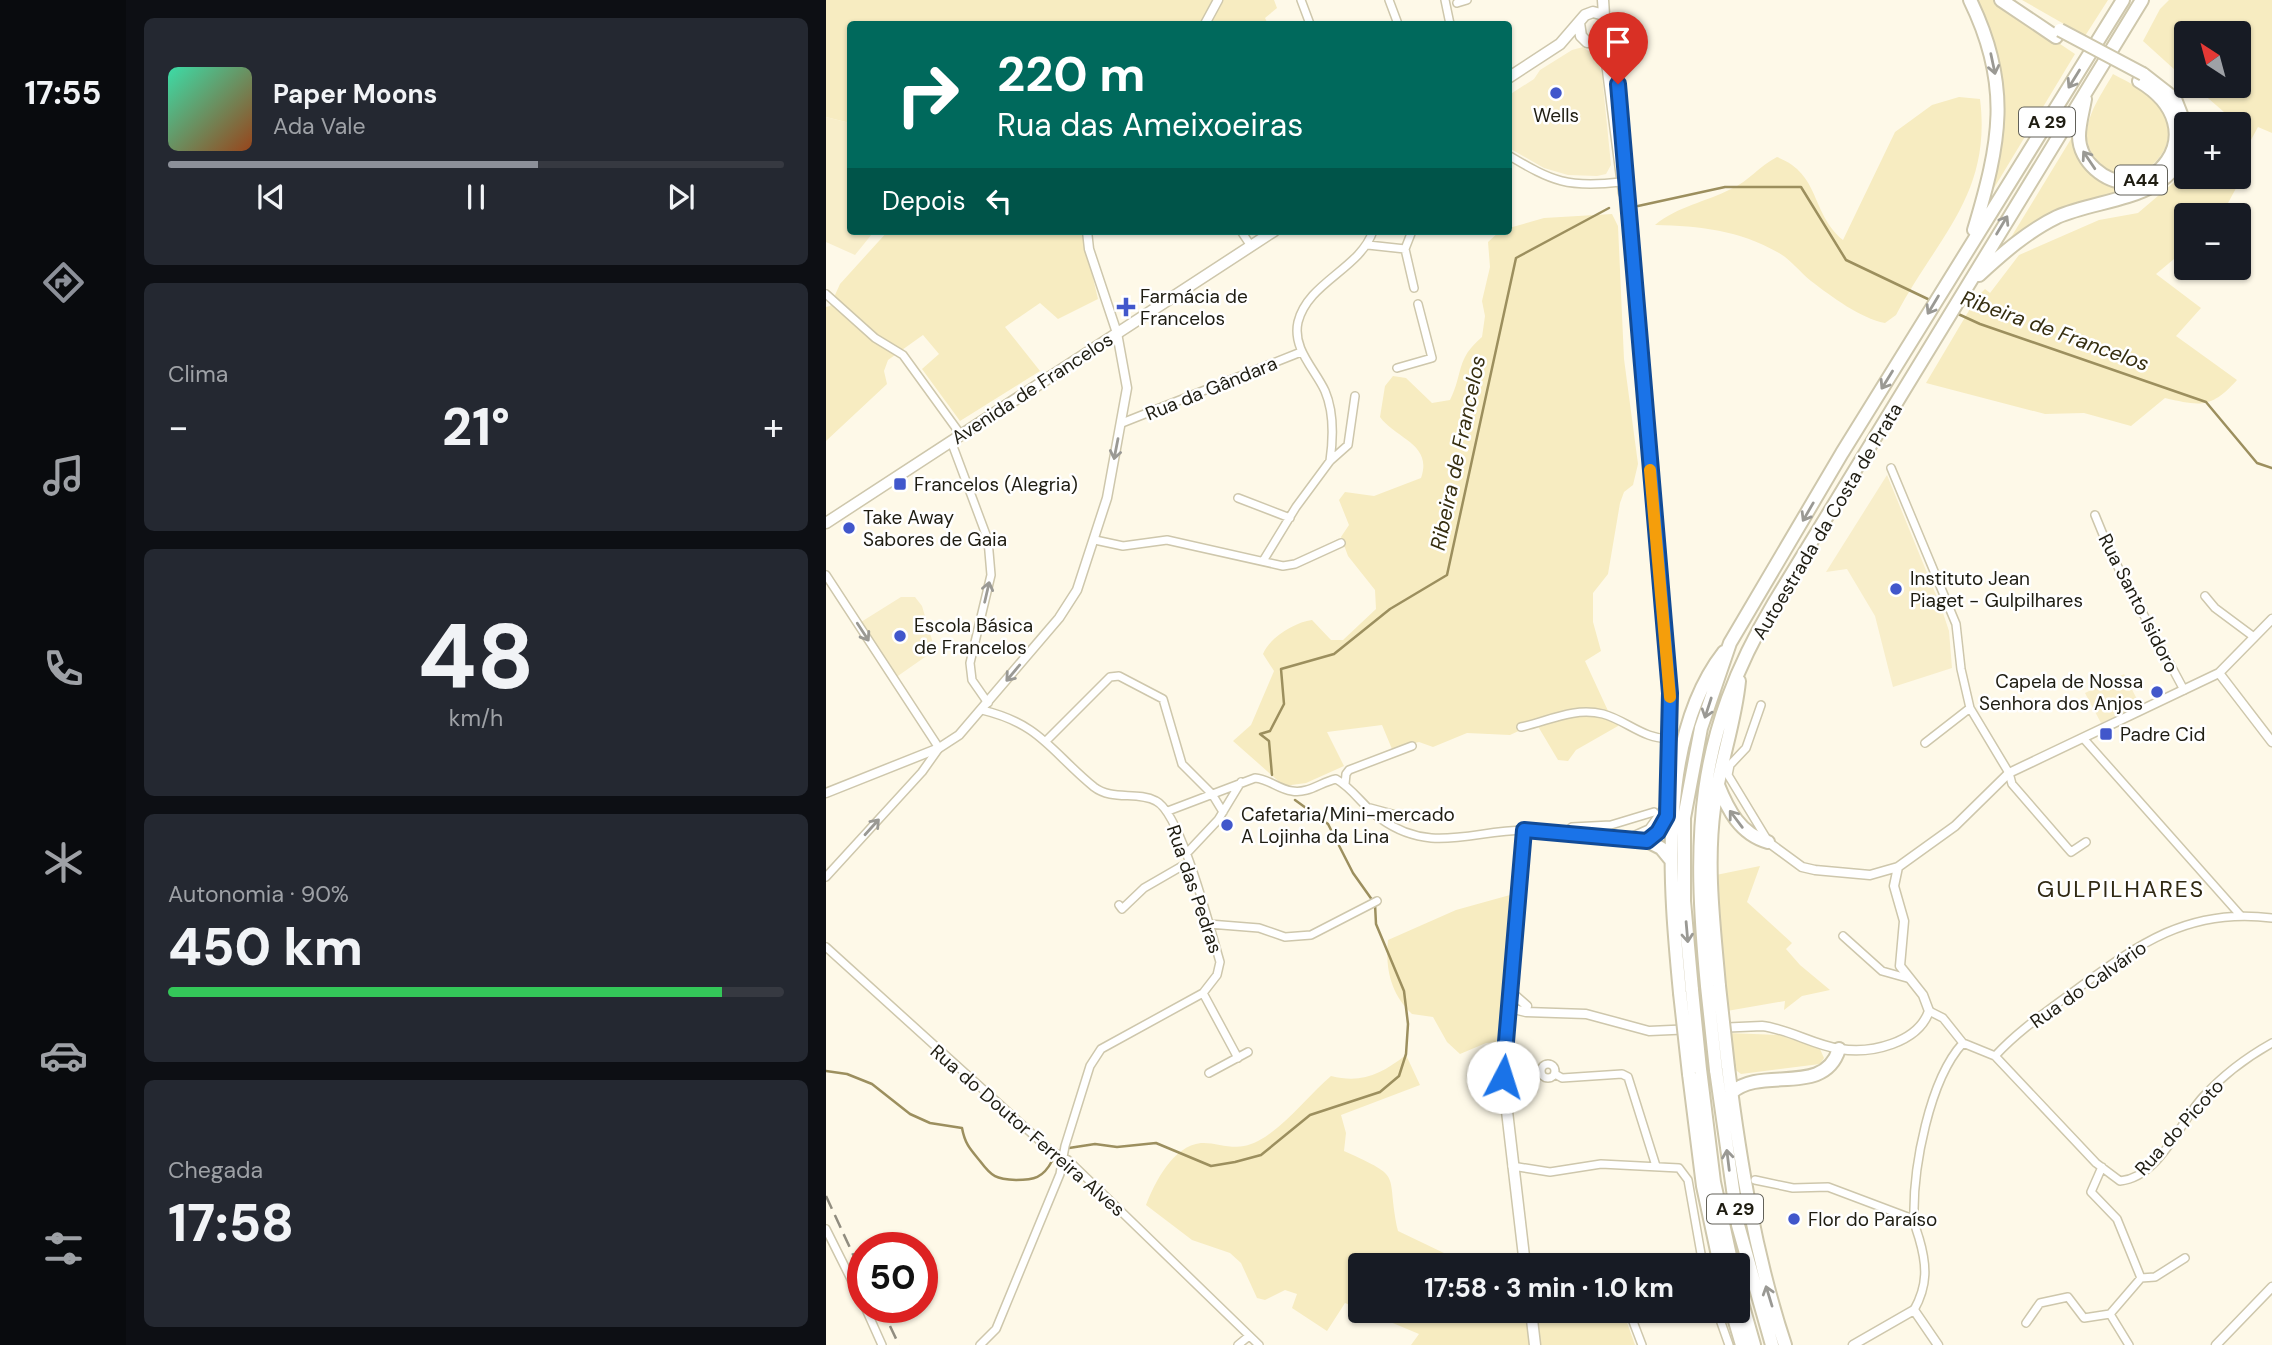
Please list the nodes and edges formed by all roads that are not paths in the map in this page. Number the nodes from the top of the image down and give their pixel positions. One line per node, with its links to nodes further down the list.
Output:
1 (1218, 0): 16 (street)
2 (1301, 0): 17 (street)
3 (1390, 0): 18 (street)
4 (1445, 0): 19 (street)
5 (1467, 0): 13 (street)
6 (1591, 0): 14 (main road)
7 (1603, 0): 15 (main road)
8 (1970, 0): 39 (highway, one-way to 39)
9 (2001, 0): 22 (highway)
10 (2013, 0): 22 (highway)
11 (2123, 0): 39 (highway, Autoestrada da Costa de Prata / A 29, one-way to 39)
12 (2142, 0): 28 (highway, Autoestrada da Costa de Prata / A 29)
13 (1457, 3)
14 (1589, 13): 15 (main road); 20 (main road)
15 (1604, 15): 21 (main road)
16 (1207, 21)
17 (1309, 21)
18 (1397, 21)
19 (1449, 21)
20 (1580, 21): 23 (main road); 25 (main road)
21 (1609, 33): 24 (main road); 33 (main road)
22 (2058, 34): 27 (highway, bridge)
23 (1585, 40): 24 (main road); 25 (main road)
24 (1596, 43): 32 (main road)
25 (1560, 44): 26 (main road)
26 (1512, 75)
27 (2141, 78): 28 (highway, A44, one-way to 28); 29 (highway)
28 (2086, 94): 43 (highway, Autoestrada da Costa de Prata / A 29, one-way to 28)
29 (2180, 112)
30 (1512, 157): 32 (street)
31 (2174, 169): 43 (highway)
32 (1621, 182): 33 (main road)
33 (1628, 211): 75 (main road)
34 (1087, 235): 47 (street)
35 (1244, 235): 41 (street)
36 (1268, 235): 41 (main road, Avenida de Francelos)
37 (1372, 235): 40 (street)
38 (1410, 235): 42 (street)
39 (1970, 243): 67 (highway, Autoestrada da Costa de Prata / A 29, one-way to 67)
40 (1368, 245): 42 (street); 48 (street)
41 (1251, 246): 47 (main road, Avenida de Francelos)
42 (1405, 249): 44 (street)
43 (1969, 285): 68 (highway, Autoestrada da Costa de Prata / A 29)
44 (1414, 288)
45 (826, 294): 52 (street)
46 (1418, 304): 49 (street)
47 (1116, 333): 51 (street); 52 (main road, Avenida de Francelos)
48 (1301, 352): 51 (street, Rua da Gândara); 54 (street)
49 (1397, 368)
50 (1355, 396): 54 (street)
51 (1122, 423): 60 (street, one-way to 60)
52 (961, 435): 53 (main road, Avenida de Francelos)
53 (951, 441): 59 (main road, Avenida de Francelos); 72 (street, one-way to 53)
54 (1331, 461): 58 (street)
55 (1891, 468): 73 (street)
56 (1238, 498): 58 (street)
57 (2095, 515): 70 (street, Rua Santo Isidoro)
58 (1290, 518): 62 (street)
59 (826, 523)
60 (1095, 540): 62 (street); 72 (street, one-way to 72)
61 (1341, 543): 62 (street)
62 (1263, 562)
63 (826, 575): 81 (street, one-way to 81)
64 (2205, 596): 66 (street)
65 (2272, 619): 66 (street)
66 (2254, 637): 69 (street)
67 (1730, 643): 101 (highway, A 29); 115 (highway, Autoestrada da Costa de Prata / A 29, one-way to 115)
68 (1740, 670): 84 (highway, A 29); 114 (highway, Autoestrada da Costa de Prata / A 29)
69 (2219, 673): 70 (street); 78 (street)
70 (2184, 690): 76 (street)
71 (1761, 705): 98 (street)
72 (985, 706): 77 (street, Rua das Pedras); 81 (street)
73 (1970, 708): 79 (street); 82 (street)
74 (1521, 727): 75 (street)
75 (1670, 738): 89 (main road)
76 (2082, 738): 82 (street); 108 (street)
77 (1046, 741): 87 (street); 90 (street, Rua das Pedras)
78 (2272, 742)
79 (1925, 743)
80 (1412, 746): 85 (street)
81 (939, 748): 86 (street); 104 (street, one-way to 81)
82 (2009, 773): 99 (street); 102 (street)
83 (1241, 782): 85 (street); 87 (street); 91 (street)
84 (1717, 783): 98 (highway, one-way to 84); 114 (highway, A 29)
85 (1345, 784): 88 (street)
86 (826, 793)
87 (1212, 794): 90 (street); 91 (street)
88 (1362, 806): 93 (street); 94 (street)
89 (1665, 809): 96 (main road); 97 (main road)
90 (1168, 811): 100 (street, Rua das Pedras)
91 (1223, 812): 100 (street)
92 (1654, 812): 95 (street)
93 (1407, 818)
94 (1524, 830): 95 (main road); 116 (main road)
95 (1565, 833): 96 (main road)
96 (1630, 839): 97 (main road)
97 (1647, 841): 101 (highway)
98 (1768, 842): 103 (street)
99 (2086, 842)
100 (1188, 858): 107 (street); 110 (street, Rua das Pedras)
101 (1670, 859): 115 (highway, A 29)
102 (1898, 867): 103 (street); 105 (street)
103 (1879, 874): 105 (street)
104 (826, 877)
105 (1894, 886): 113 (street)
106 (1374, 903): 110 (street)
107 (1119, 905)
108 (2241, 916): 109 (street, Rua do Calvário); 126 (street, Rua do Calvário)
109 (2272, 918)
110 (1209, 924): 117 (street, Rua das Pedras)
111 (1843, 936): 113 (street)
112 (826, 947): 133 (street, Rua do Doutor Ferreira Alves)
113 (1907, 978): 120 (street)
114 (1713, 986): 128 (highway, A 29, bridge)
115 (1686, 991): 129 (highway, A 29, bridge)
116 (1511, 992): 118 (main road); 119 (street)
117 (1203, 993): 127 (street); 133 (street, Rua das Pedras)
118 (1510, 1008): 119 (street); 121 (main road)
119 (1526, 1009): 121 (street); 124 (street)
120 (1929, 1011): 122 (street); 124 (street)
121 (1508, 1025): 134 (main road)
122 (1963, 1043): 126 (street, Rua do Picoto); 138 (street)
123 (2272, 1043): 136 (street, Rua do Picoto)
124 (1835, 1047): 128 (highway); 132 (highway)
125 (1248, 1052): 127 (street)
126 (1995, 1056): 136 (street, Rua do Picoto)
127 (1238, 1058): 130 (street)
128 (1724, 1070): 132 (highway, A 29); 167 (highway, A 29, one-way to 128)
129 (1694, 1072): 142 (highway, A 29); 143 (highway, A 29)
130 (1209, 1073)
131 (1555, 1074): 135 (street)
132 (1731, 1093): 168 (highway, A 29, one-way to 132)
133 (1061, 1159): 157 (street, Rua do Doutor Ferreira Alves); 159 (street, Rua das Pedras)
134 (1512, 1166): 135 (street); 140 (main road)
135 (1656, 1166): 141 (street)
136 (2102, 1167): 146 (street)
137 (1755, 1181): 138 (street)
138 (1913, 1219): 148 (street)
139 (826, 1229): 145 (street)
140 (1523, 1253)
141 (1701, 1253)
142 (1717, 1253)
143 (1729, 1253)
144 (2185, 1258): 146 (street)
145 (847, 1271)
146 (2141, 1278): 149 (street)
147 (2272, 1287): 172 (street)
148 (1913, 1310): 169 (street); 170 (street)
149 (2110, 1314): 156 (street); 171 (street)
150 (873, 1323): 158 (street)
151 (1532, 1323): 162 (main road)
152 (1634, 1323): 163 (street)
153 (1721, 1323): 164 (street)
154 (1736, 1323): 165 (highway)
155 (1748, 1323): 166 (highway)
156 (2026, 1323)
157 (1250, 1336): 160 (street); 161 (street, Rua do Doutor Ferreira Alves)
158 (883, 1345)
159 (980, 1345)
160 (1238, 1345)
161 (1259, 1345)
162 (1535, 1345)
163 (1642, 1345)
164 (1729, 1345)
165 (1742, 1345)
166 (1754, 1345)
167 (1772, 1345)
168 (1785, 1345)
169 (1853, 1345)
170 (1938, 1345)
171 (2129, 1345)
172 (2216, 1345)

